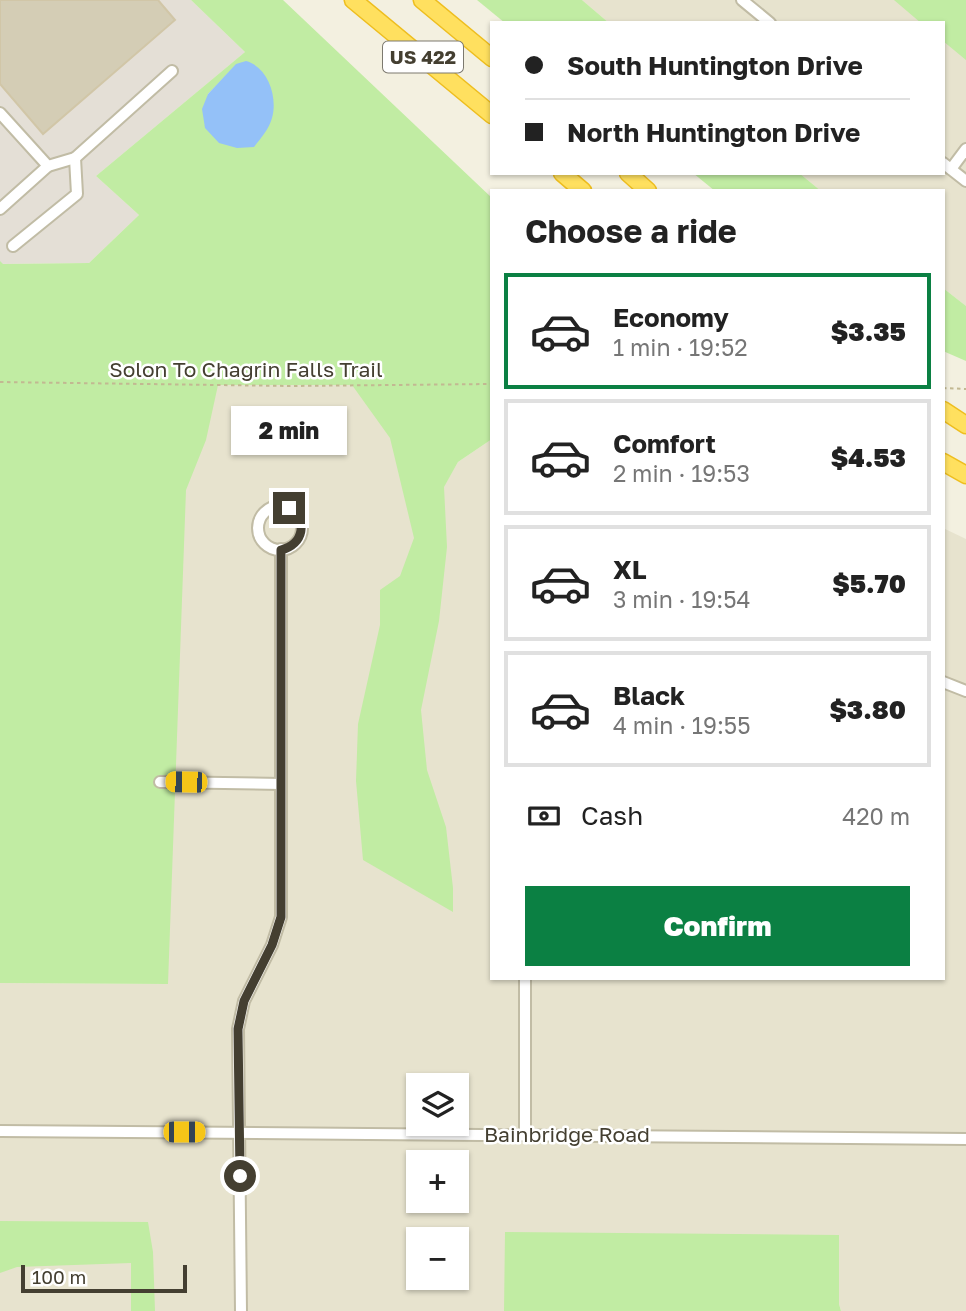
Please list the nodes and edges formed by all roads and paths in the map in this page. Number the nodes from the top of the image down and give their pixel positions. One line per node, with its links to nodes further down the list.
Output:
1 (353, 0): 8 (highway, US 422)
2 (422, 0): 5 (highway, US 422)
3 (742, 0): 4 (street)
4 (768, 21)
5 (490, 56)
6 (172, 71): 10 (street)
7 (0, 113): 11 (street)
8 (490, 113)
9 (966, 149): 12 (street)
10 (75, 158): 11 (street); 19 (street)
11 (48, 166): 18 (street)
12 (947, 166): 15 (street)
13 (564, 175): 16 (highway)
14 (630, 175): 17 (highway)
15 (966, 181)
16 (581, 189)
17 (646, 189)
18 (0, 209)
19 (13, 246)
20 (0, 382): 21 (path, Solon To Chagrin Falls Trail)
21 (490, 384)
22 (945, 388): 23 (path)
23 (966, 389)
24 (945, 411): 25 (highway)
25 (966, 425)
26 (945, 463): 27 (highway)
27 (966, 475)
28 (281, 550): 28 (street); 32 (street)
29 (945, 683): 30 (street)
30 (966, 691)
31 (160, 782): 32 (street)
32 (281, 784): 35 (street)
33 (525, 980): 36 (street)
34 (0, 1131): 35 (street, Bainbridge Road)
35 (240, 1133): 36 (street, Bainbridge Road); 38 (street)
36 (525, 1135): 37 (street, Bainbridge Road)
37 (966, 1139)
38 (241, 1311)

